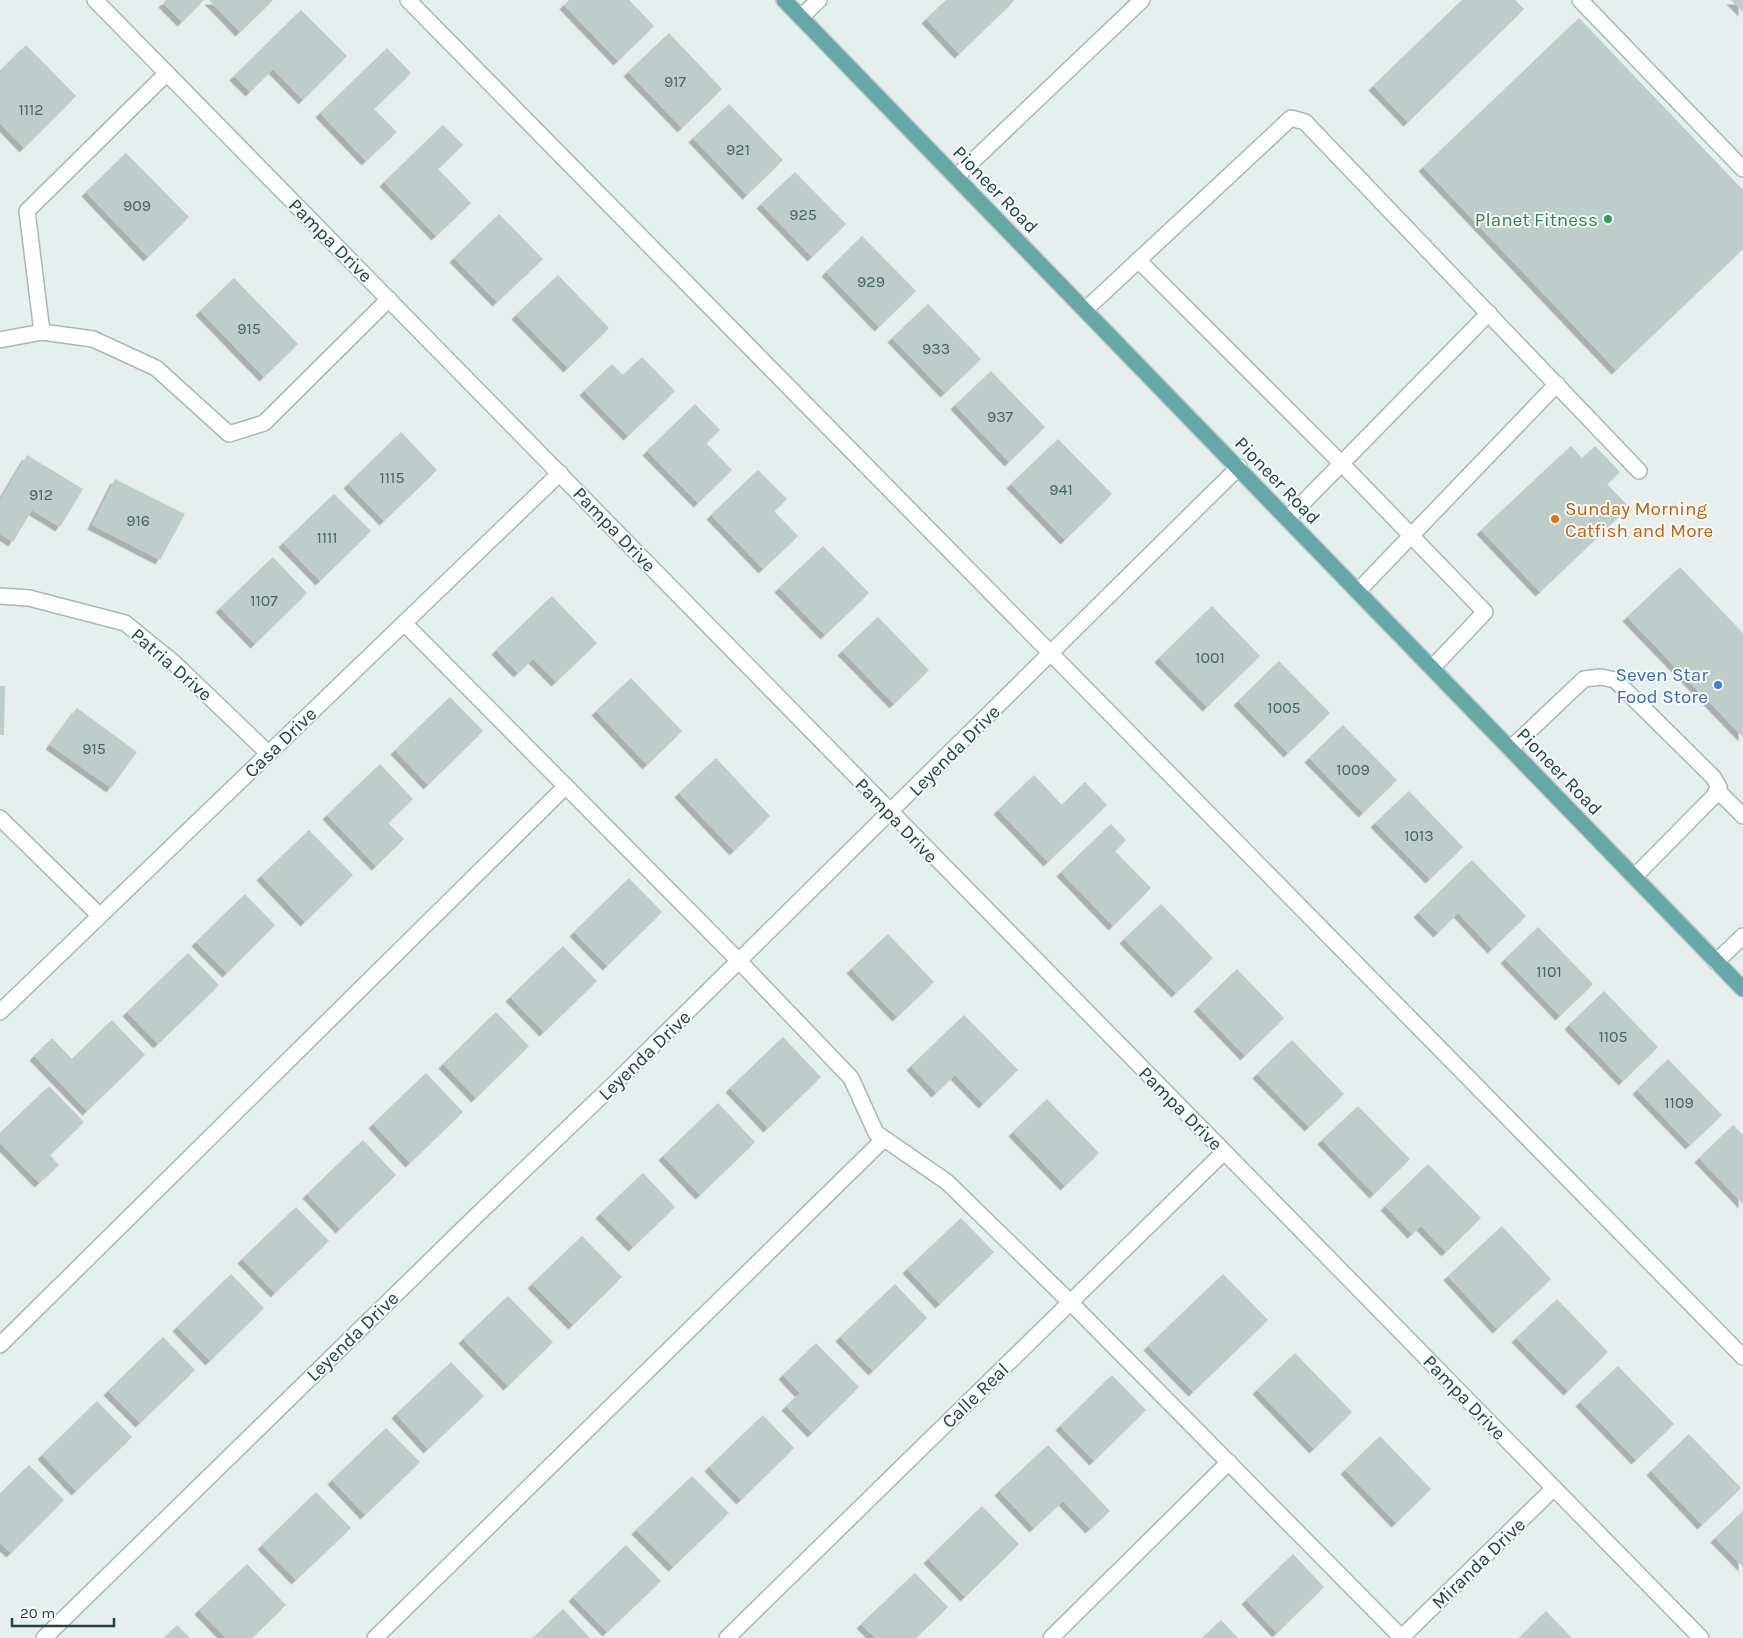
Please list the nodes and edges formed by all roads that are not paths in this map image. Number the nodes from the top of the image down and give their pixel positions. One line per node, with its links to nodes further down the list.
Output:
1 (95, 0): 8 (street, Pampa Drive)
2 (408, 0): 27 (street)
3 (784, 0): 7 (main road, Pioneer Road)
4 (819, 0): 7 (street)
5 (1142, 0): 10 (street)
6 (1580, 0): 9 (street)
7 (801, 17): 10 (main road, Pioneer Road)
8 (166, 73): 12 (street, Pampa Drive); 15 (street)
9 (1743, 169)
10 (956, 176): 13 (main road, Pioneer Road)
11 (1138, 260): 13 (street); 14 (street); 18 (street)
12 (389, 299): 15 (street); 21 (street, Pampa Drive)
13 (1085, 310): 19 (main road, Pioneer Road)
14 (1489, 313): 17 (street); 18 (street)
15 (42, 332): 16 (street)
16 (0, 340)
17 (1557, 384): 20 (street); 23 (street)
18 (1341, 463): 22 (street); 23 (street)
19 (1239, 467): 22 (main road, Pioneer Road); 27 (street, Leyenda Drive)
20 (1639, 471)
21 (560, 473): 26 (street, Casa Drive); 33 (street, Pampa Drive)
22 (1288, 518): 24 (main road, Pioneer Road)
23 (1412, 536): 24 (street); 28 (street)
24 (1358, 591): 28 (main road, Pioneer Road)
25 (0, 596): 30 (street, Patria Drive)
26 (404, 623): 30 (street, Casa Drive); 31 (street)
27 (1051, 653): 33 (street, Leyenda Drive); 47 (street)
28 (1432, 668): 29 (main road, Pioneer Road)
29 (1510, 748): 32 (street); 36 (main road, Pioneer Road)
30 (268, 753): 37 (street, Casa Drive)
31 (566, 786): 39 (street); 46 (street)
32 (1717, 790): 34 (street); 36 (street)
33 (890, 812): 39 (street, Leyenda Drive); 44 (street, Pampa Drive)
34 (1743, 816)
35 (0, 818): 37 (street)
36 (1634, 877): 40 (main road, Pioneer Road)
37 (100, 916): 42 (street, Casa Drive)
38 (1743, 936): 40 (street)
39 (739, 961): 43 (street); 50 (street, Leyenda Drive)
40 (1716, 962): 41 (main road, Pioneer Road)
41 (1743, 989)
42 (0, 1012)
43 (884, 1139): 45 (street); 51 (street)
44 (1224, 1152): 45 (street, Calle Real); 49 (street, Pampa Drive)
45 (1070, 1302): 48 (street); 52 (street, Calle Real)
46 (0, 1345)
47 (1743, 1357)
48 (1229, 1462): 53 (street); 54 (street)
49 (1554, 1488): 54 (street, Miranda Drive); 55 (street, Pampa Drive)
50 (44, 1638)
51 (376, 1638)
52 (726, 1638)
53 (1051, 1638)
54 (1402, 1638)
55 (1701, 1638)

